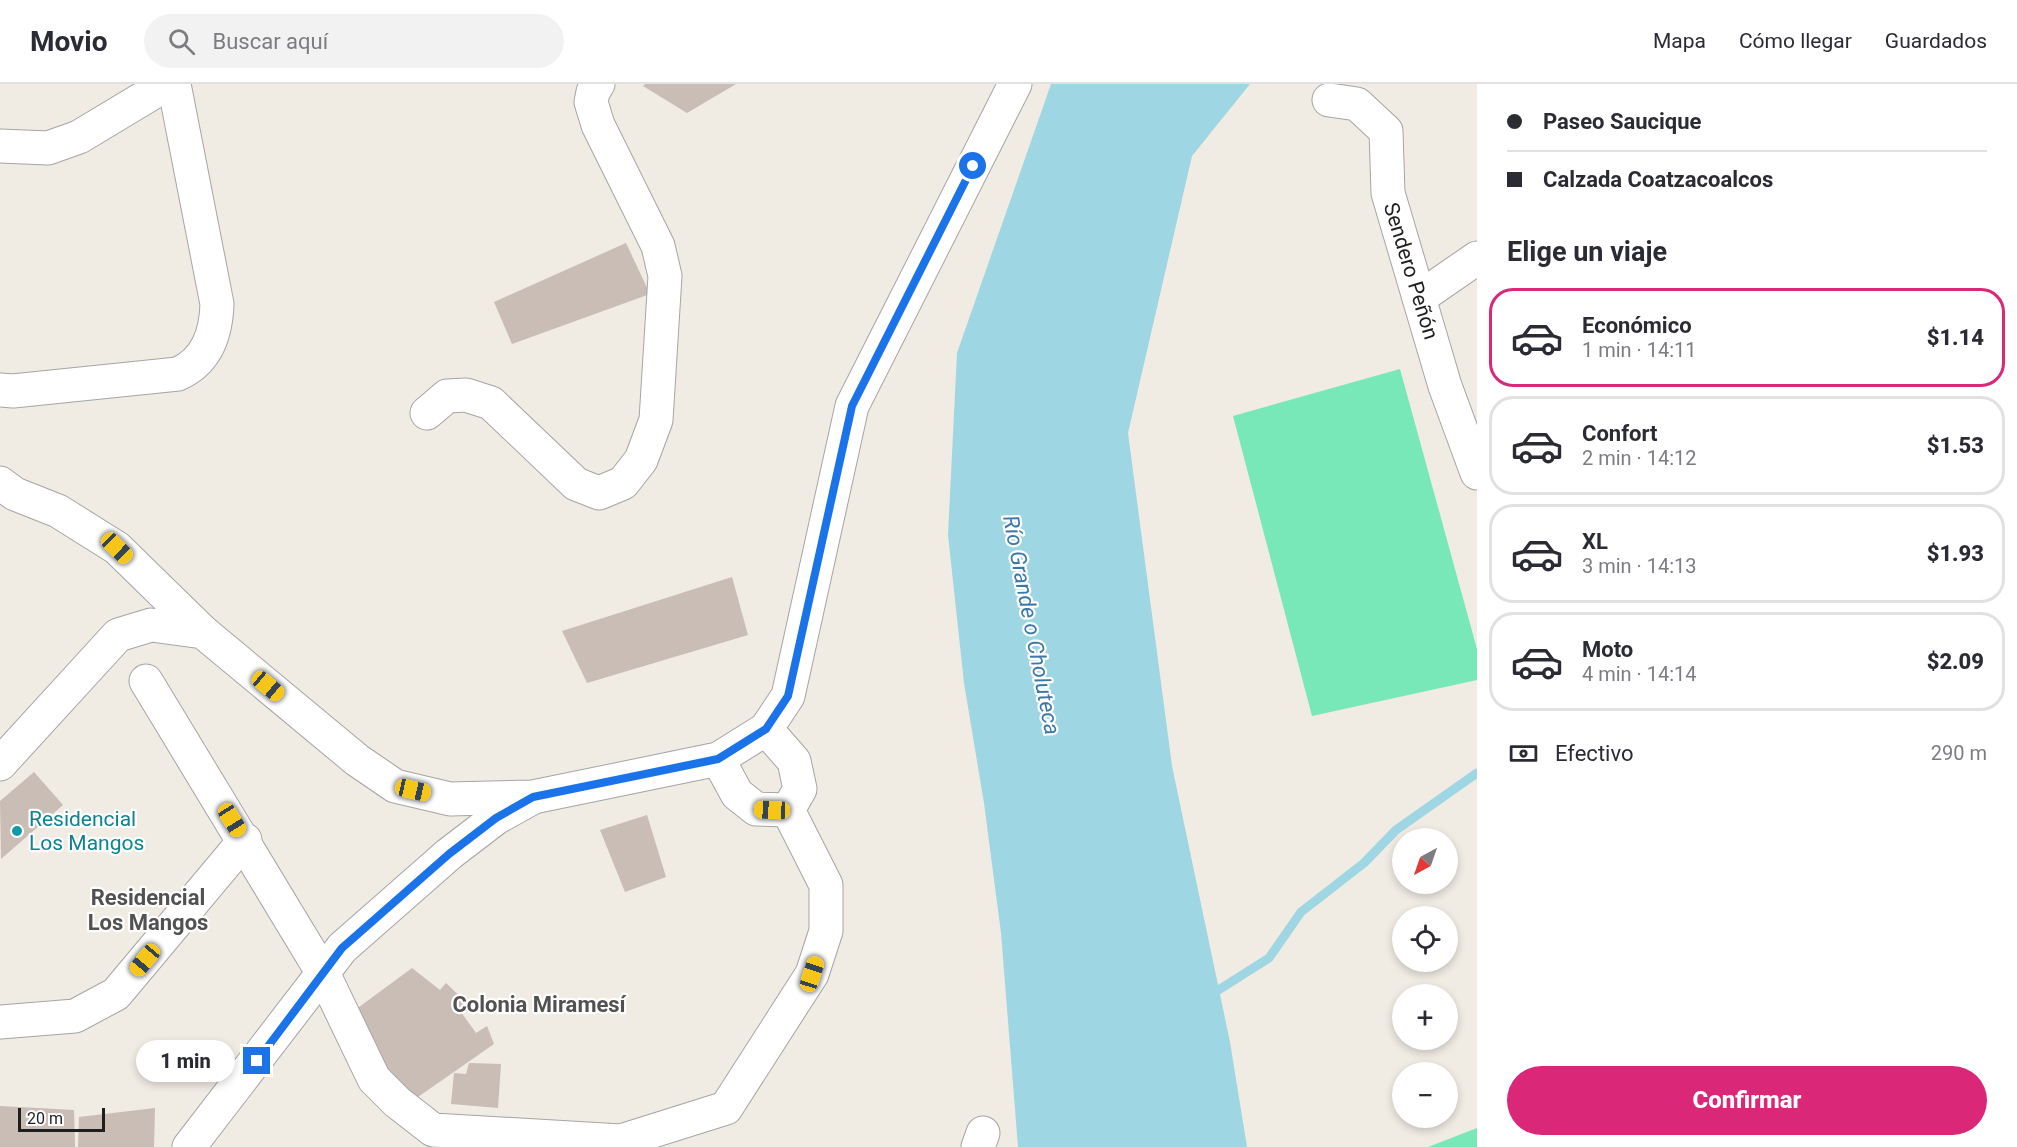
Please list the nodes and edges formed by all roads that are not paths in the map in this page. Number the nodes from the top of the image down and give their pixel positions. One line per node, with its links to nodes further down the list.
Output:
1 (167, 84): 6 (street)
2 (174, 84): 9 (street)
3 (598, 84): 10 (street)
4 (1015, 84): 15 (street)
5 (1329, 100): 8 (street, Sendero Peñón)
6 (0, 146)
7 (1477, 258): 8 (street)
8 (1419, 298): 11 (street, Sendero Peñón)
9 (0, 390)
10 (428, 413)
11 (1477, 473)
12 (0, 483): 13 (street)
13 (203, 632): 17 (street); 18 (street)
14 (146, 681): 20 (street)
15 (766, 729): 16 (street); 19 (street)
16 (718, 759): 18 (street); 19 (street)
17 (0, 764)
18 (533, 797): 21 (street)
19 (788, 810): 23 (street)
20 (245, 840): 21 (street); 22 (street)
21 (324, 975): 23 (street); 24 (street)
22 (0, 1022)
23 (429, 1138)
24 (189, 1147)

